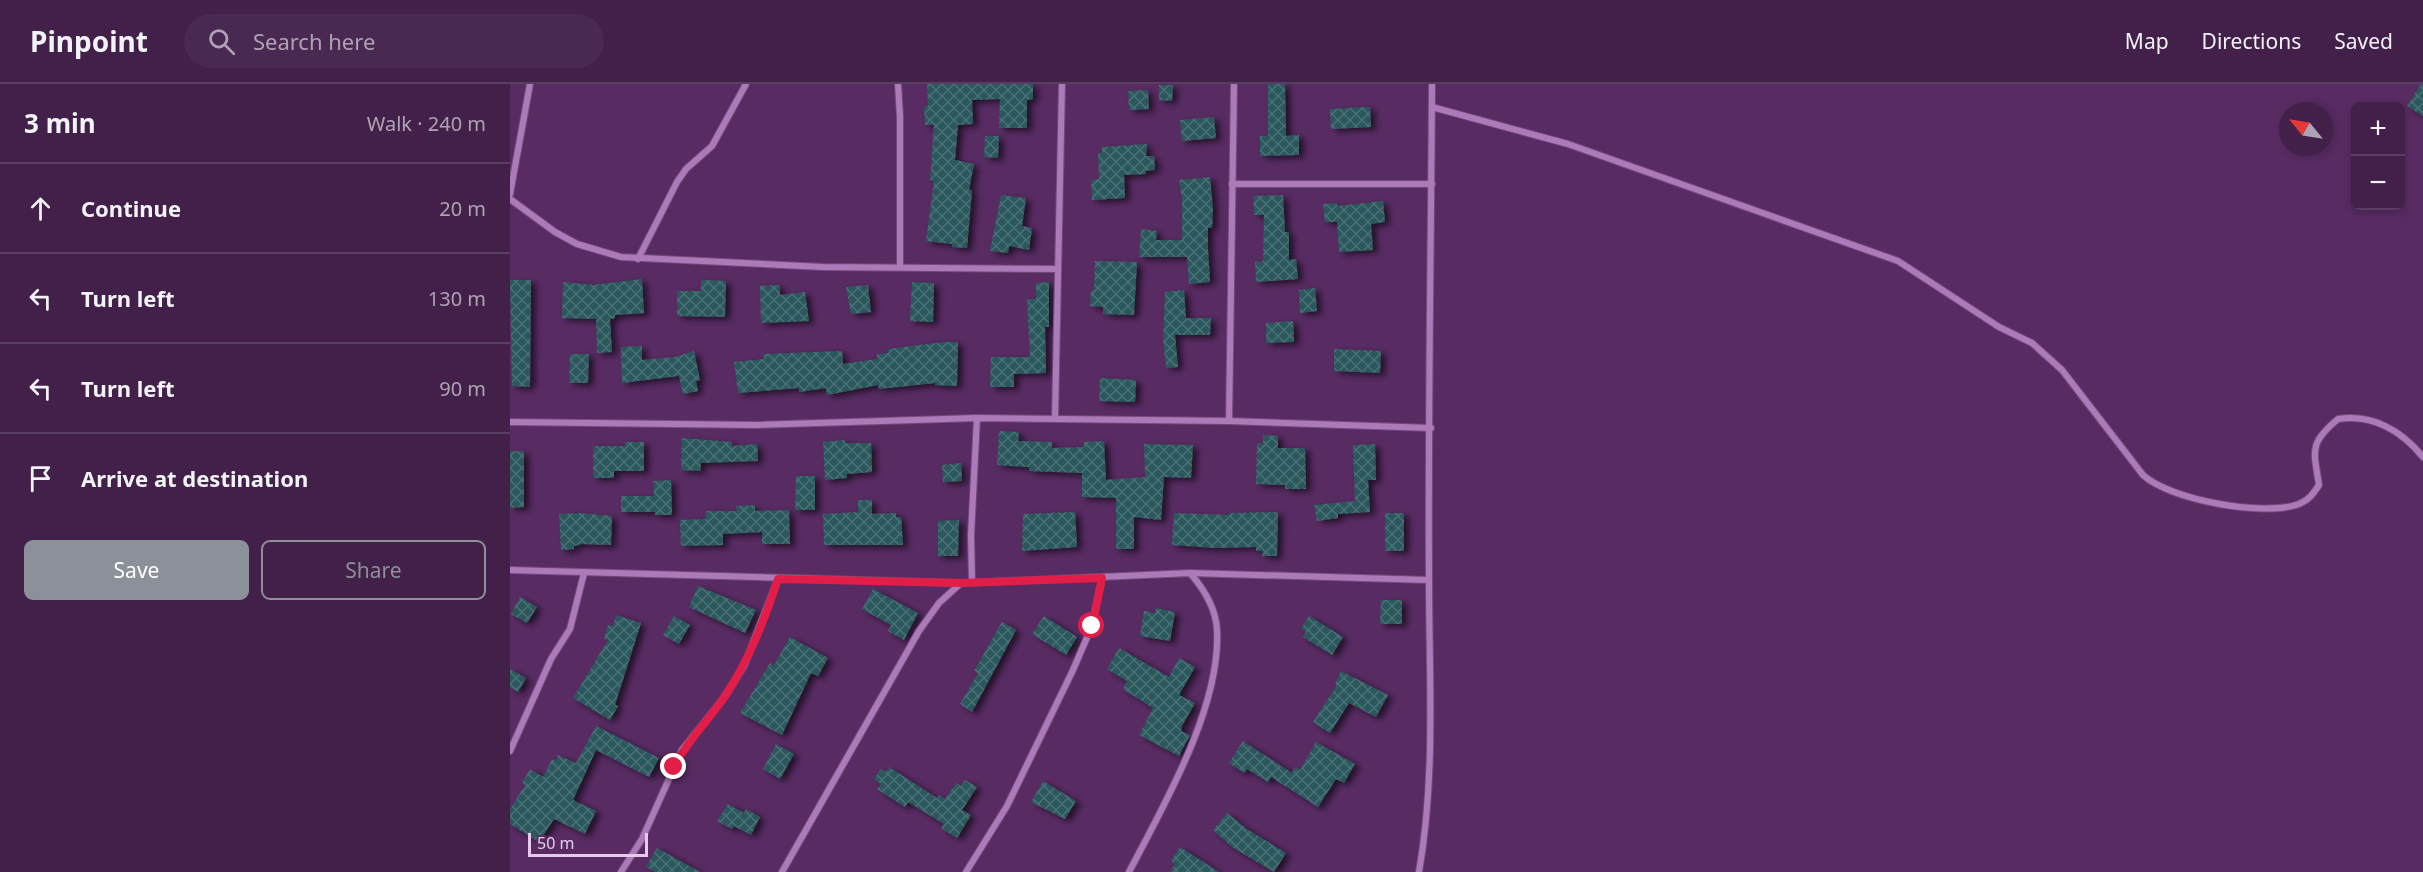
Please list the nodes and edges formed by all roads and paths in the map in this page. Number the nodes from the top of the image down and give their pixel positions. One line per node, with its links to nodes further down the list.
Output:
1 (530, 84): 10 (street)
2 (746, 84): 11 (street)
3 (898, 84): 12 (street)
4 (1062, 84): 13 (street)
5 (1234, 84): 8 (street)
6 (1432, 84): 7 (street)
7 (1431, 107): 9 (street); 19 (street)
8 (1232, 184): 9 (street); 16 (street)
9 (1432, 184): 18 (street)
10 (510, 197): 11 (street)
11 (638, 259): 12 (street)
12 (900, 266): 13 (street)
13 (1058, 269): 15 (street)
14 (977, 418): 15 (street); 17 (street); 26 (street)
15 (1055, 418): 16 (street)
16 (1229, 421): 18 (street)
17 (510, 422)
18 (1431, 428): 25 (street)
19 (2423, 457)
20 (510, 570): 21 (street)
21 (584, 573): 24 (street); 28 (street)
22 (1190, 573): 23 (street); 25 (street); 32 (street)
23 (1102, 578): 26 (street); 31 (street)
24 (778, 579): 27 (street); 29 (street)
25 (1428, 580): 33 (street)
26 (972, 582): 27 (street)
27 (962, 583): 30 (street)
28 (510, 751)
29 (621, 872)
30 (782, 872)
31 (966, 872)
32 (1130, 872)
33 (1419, 872)

